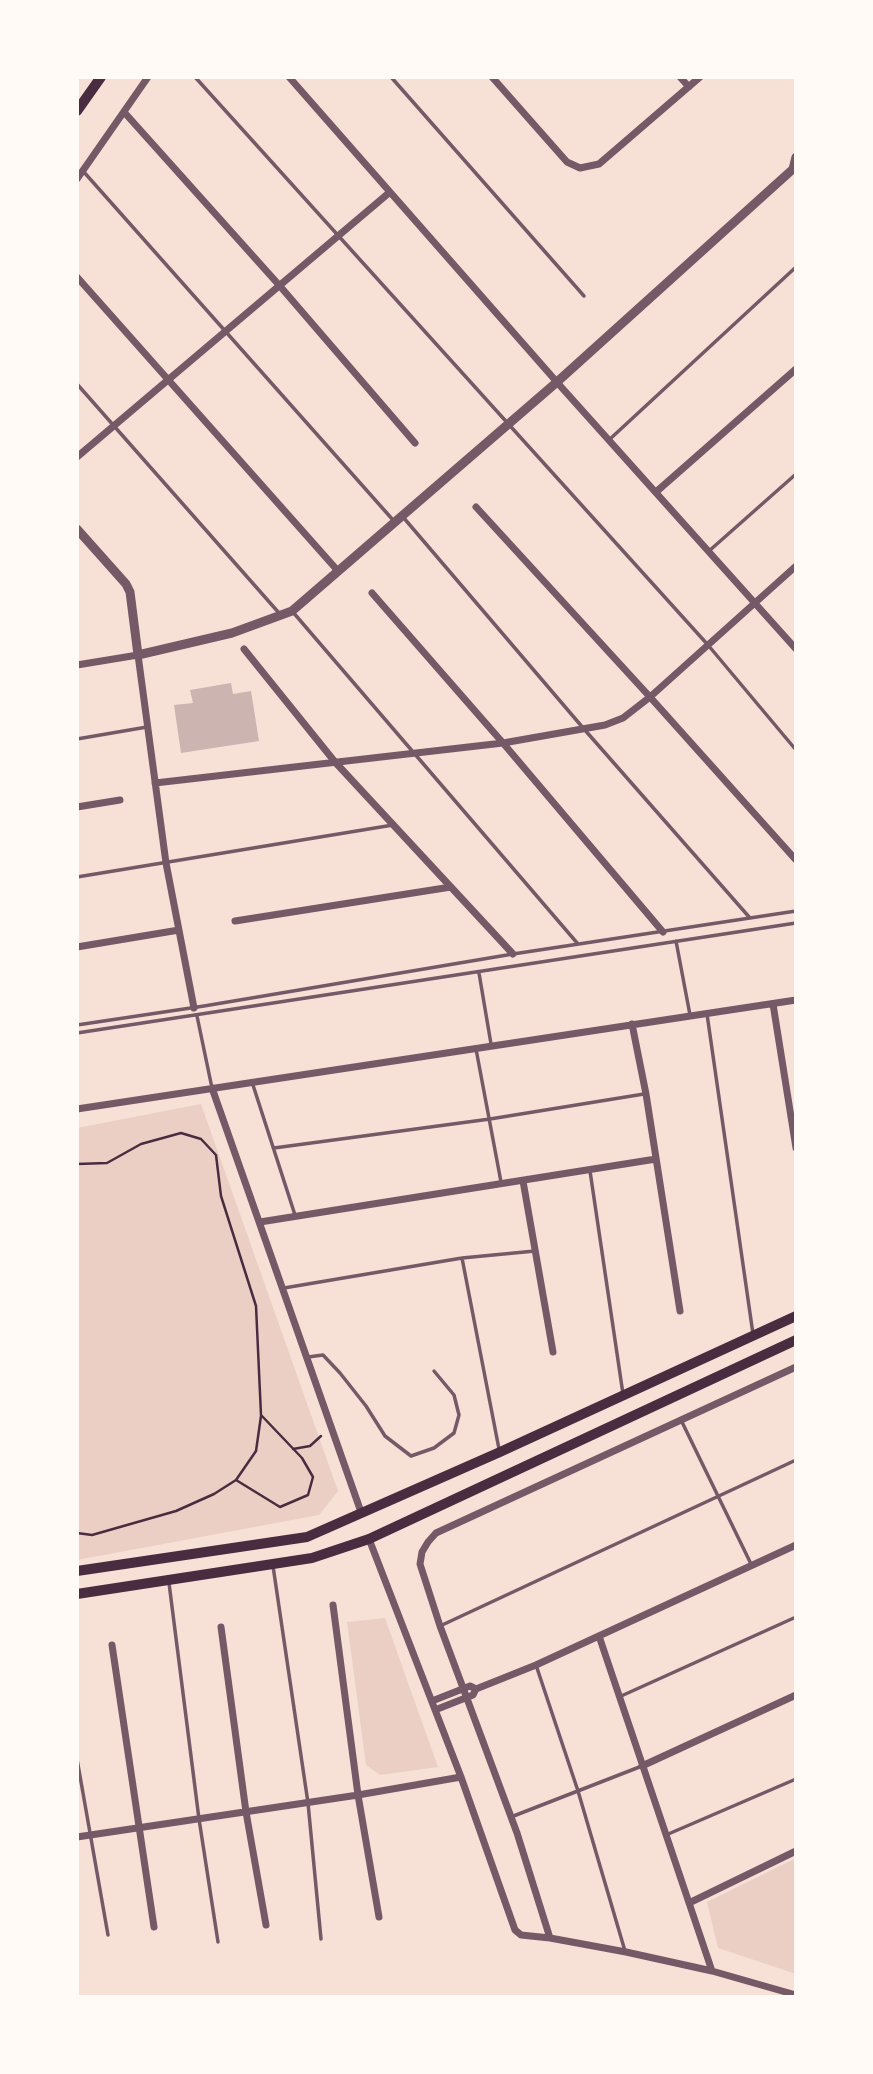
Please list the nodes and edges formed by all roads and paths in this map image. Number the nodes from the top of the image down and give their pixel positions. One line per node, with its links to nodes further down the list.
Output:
1 (101, 77): 10 (main road)
2 (148, 77): 11 (street)
3 (195, 77): 17 (lane)
4 (289, 77): 16 (street)
5 (391, 77): 21 (lane)
6 (492, 77): 9 (street)
7 (680, 77): 9 (street)
8 (700, 77): 9 (street)
9 (688, 87)
10 (77, 111)
11 (124, 113): 14 (street); 20 (street)
12 (796, 157): 13 (street)
13 (794, 171): 25 (street)
14 (83, 172): 15 (street); 22 (lane)
15 (77, 178)
16 (390, 192): 17 (street); 25 (street)
17 (337, 236): 20 (street); 27 (lane)
18 (796, 267): 29 (lane)
19 (77, 277): 24 (street)
20 (279, 285): 22 (street); 30 (street)
21 (584, 296)
22 (225, 331): 24 (street); 35 (lane)
23 (796, 369): 33 (street)
24 (168, 379): 28 (street); 39 (street)
25 (557, 382): 27 (street); 29 (street)
26 (77, 384): 28 (lane)
27 (507, 425): 35 (street); 44 (lane)
28 (113, 426): 31 (street); 43 (lane)
29 (610, 439): 33 (street)
30 (415, 443)
31 (77, 457)
32 (796, 474): 37 (lane)
33 (656, 492): 37 (street)
34 (476, 508): 49 (street)
35 (398, 518): 39 (street); 51 (lane)
36 (77, 529): 47 (street)
37 (709, 551): 41 (street)
38 (796, 566): 41 (street)
39 (338, 571): 42 (street)
40 (372, 593): 53 (street)
41 (755, 603): 44 (street); 46 (street)
42 (292, 611): 43 (street); 55 (lane)
43 (280, 615): 47 (street)
44 (708, 645): 49 (street); 54 (lane)
45 (244, 649): 56 (street)
46 (796, 649)
47 (138, 655): 48 (street); 50 (street)
48 (77, 665)
49 (650, 697): 51 (street); 61 (street)
50 (148, 727): 52 (lane); 57 (street)
51 (584, 729): 53 (street); 66 (lane)
52 (77, 740)
53 (503, 743): 55 (street); 70 (street)
54 (796, 750)
55 (414, 753): 56 (street); 72 (lane)
56 (335, 762): 57 (street); 60 (street)
57 (155, 783): 62 (street)
58 (120, 800): 59 (street)
59 (77, 807)
60 (393, 825): 62 (lane); 64 (street)
61 (796, 860)
62 (166, 863): 63 (lane); 69 (street)
63 (77, 877)
64 (451, 887): 67 (street); 74 (street)
65 (796, 911): 66 (lane)
66 (750, 918): 70 (lane)
67 (234, 921)
68 (796, 923): 71 (lane)
69 (178, 930): 73 (street); 78 (street)
70 (663, 932): 72 (lane)
71 (676, 941): 75 (lane); 80 (lane)
72 (578, 944): 74 (lane)
73 (77, 947)
74 (513, 954): 78 (lane)
75 (478, 972): 78 (lane); 84 (lane)
76 (796, 1000): 77 (street)
77 (773, 1004): 79 (street); 92 (street)
78 (196, 1012): 82 (lane); 83 (lane); 87 (lane)
79 (707, 1014): 80 (street); 105 (lane)
80 (690, 1017): 81 (street)
81 (632, 1024): 84 (street); 88 (street)
82 (77, 1025)
83 (77, 1033)
84 (491, 1046): 85 (street)
85 (476, 1049): 86 (street); 90 (lane)
86 (252, 1082): 87 (street); 91 (lane)
87 (212, 1088): 89 (street); 99 (street)
88 (646, 1094): 90 (lane); 93 (street)
89 (77, 1110)
90 (490, 1119): 91 (lane); 97 (lane)
91 (274, 1148): 98 (lane)
92 (796, 1148)
93 (656, 1159): 95 (street); 103 (street)
94 (77, 1164): 112 (path)
95 (590, 1171): 96 (street); 111 (lane)
96 (523, 1181): 97 (street); 100 (street)
97 (501, 1184): 98 (street)
98 (295, 1217): 99 (street)
99 (260, 1222): 102 (street)
100 (536, 1251): 101 (lane); 107 (street)
101 (461, 1258): 102 (lane); 116 (lane)
102 (284, 1288): 108 (street)
103 (680, 1311)
104 (796, 1315): 105 (main road)
105 (754, 1335): 111 (main road)
106 (796, 1340): 122 (main road)
107 (553, 1352)
108 (308, 1357): 110 (lane); 114 (street)
109 (796, 1367): 113 (street)
110 (434, 1371)
111 (623, 1395): 116 (main road)
112 (261, 1415): 115 (path); 118 (path)
113 (681, 1420): 119 (lane); 131 (street)
114 (332, 1428): 115 (path); 120 (street)
115 (293, 1449): 118 (path)
116 (500, 1452): 120 (main road)
117 (796, 1460): 119 (lane)
118 (236, 1480): 121 (path)
119 (718, 1496): 125 (lane); 131 (lane)
120 (361, 1512): 126 (main road)
121 (77, 1533)
122 (369, 1538): 124 (main road); 141 (street)
123 (796, 1545): 125 (street)
124 (272, 1564): 127 (main road); 149 (lane)
125 (752, 1566): 133 (street)
126 (77, 1571)
127 (169, 1580): 128 (main road); 152 (lane)
128 (77, 1594)
129 (333, 1605): 148 (street)
130 (796, 1617): 140 (lane)
131 (439, 1626): 136 (street)
132 (221, 1627): 150 (street)
133 (599, 1636): 135 (street); 140 (street)
134 (112, 1645): 153 (street)
135 (537, 1665): 137 (street); 147 (lane)
136 (464, 1688): 137 (street); 139 (street); 141 (street)
137 (476, 1689): 139 (street)
138 (796, 1695): 144 (street)
139 (467, 1697): 142 (street); 151 (street)
140 (619, 1697): 144 (street)
141 (432, 1701): 142 (street)
142 (435, 1710): 145 (street)
143 (77, 1759): 154 (lane)
144 (642, 1766): 147 (lane); 155 (street)
145 (461, 1777): 148 (street); 163 (street)
146 (796, 1779): 155 (lane)
147 (578, 1791): 151 (lane); 166 (lane)
148 (358, 1795): 149 (street); 159 (street)
149 (308, 1803): 150 (street); 164 (lane)
150 (246, 1812): 152 (street); 160 (street)
151 (511, 1817): 163 (street)
152 (198, 1819): 153 (street); 165 (lane)
153 (139, 1828): 154 (street); 161 (street)
154 (91, 1834): 156 (street); 162 (lane)
155 (666, 1835): 158 (street)
156 (77, 1837)
157 (796, 1851): 158 (street)
158 (689, 1903): 167 (street)
159 (379, 1917)
160 (266, 1925)
161 (154, 1927)
162 (108, 1935)
163 (550, 1938): 166 (street)
164 (321, 1939)
165 (218, 1942)
166 (626, 1952): 167 (street)
167 (712, 1971): 168 (street)
168 (796, 1995)

